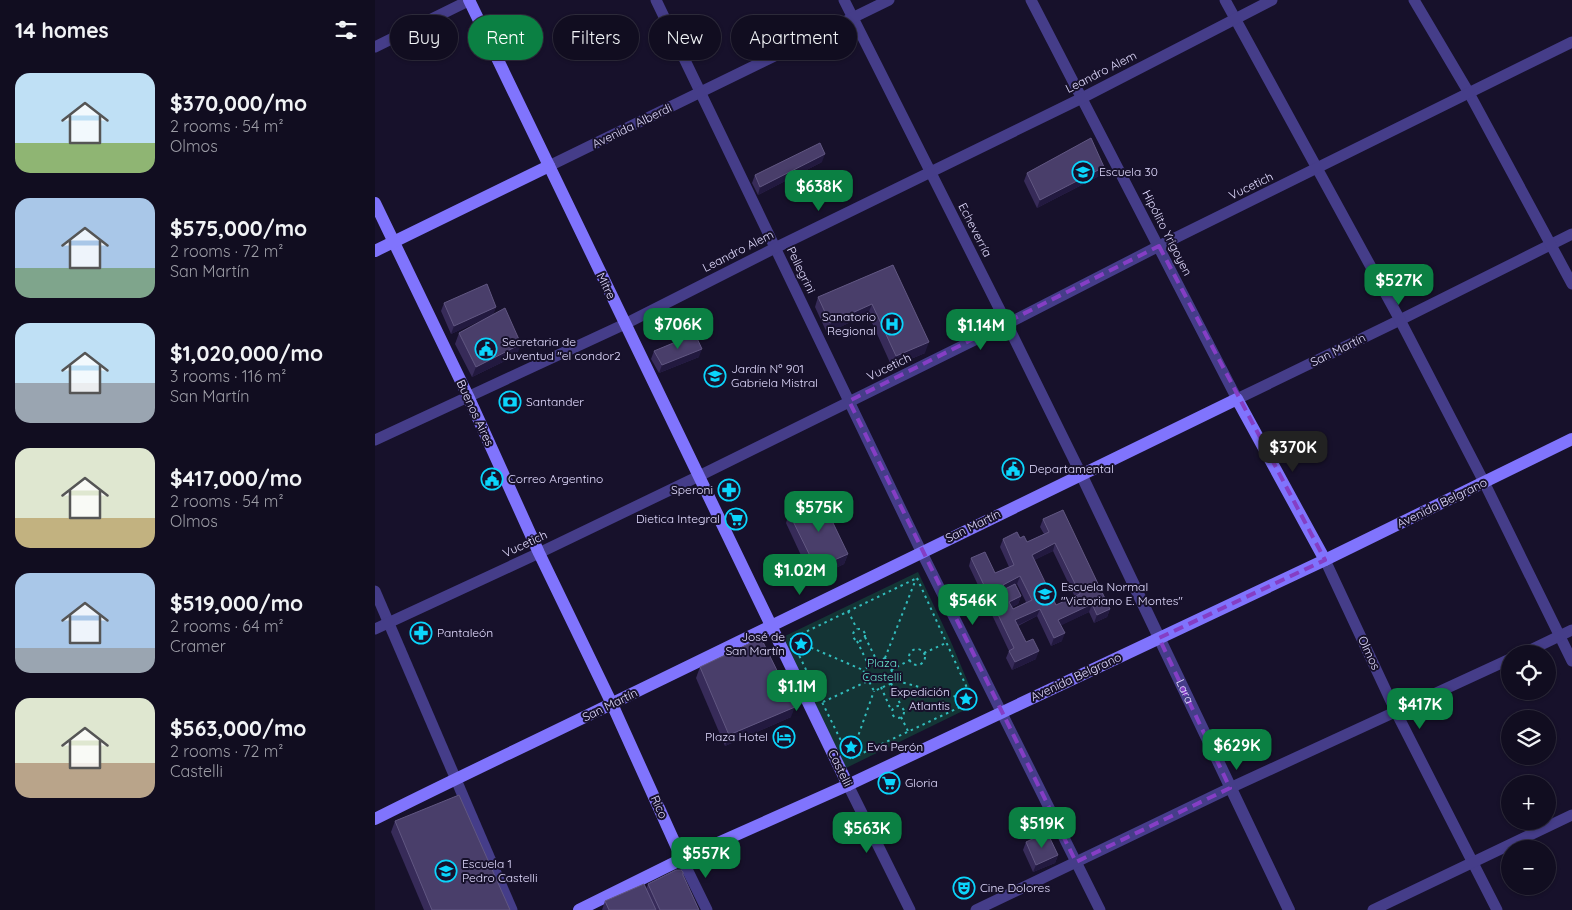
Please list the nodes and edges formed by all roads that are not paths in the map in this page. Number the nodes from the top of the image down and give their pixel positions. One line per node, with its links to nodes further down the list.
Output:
1 (469, 0): 14 (street); 19 (main road, Mitre)
2 (656, 0): 16 (street, Pellegrini)
3 (844, 0): 9 (street, Echeverría)
4 (889, 0): 10 (street, Avenida Alberdi)
5 (1031, 0): 18 (street, Hipólito Yrigoyen)
6 (1225, 0): 11 (street)
7 (1272, 0): 11 (street, Leandro Alem)
8 (1414, 0): 17 (street)
9 (852, 15)
10 (857, 15)
11 (1235, 19): 18 (street, Leandro Alem); 20 (street)
12 (857, 25): 21 (street, Echeverría)
13 (1572, 42): 17 (street, Vucetich)
14 (375, 47)
15 (765, 60): 16 (street, Avenida Alberdi)
16 (700, 92): 19 (street, Avenida Alberdi); 27 (street, Pellegrini)
17 (1469, 93): 20 (street, Vucetich); 25 (street)
18 (1082, 98): 21 (street, Leandro Alem); 26 (street, Hipólito Yrigoyen)
19 (549, 166): 24 (main road, Avenida Alberdi); 31 (main road, Mitre)
20 (1317, 168): 26 (street, Vucetich); 30 (street)
21 (931, 173): 27 (street, Leandro Alem); 32 (street, Echeverría)
22 (375, 204): 24 (main road, Buenos Aires)
23 (1572, 234): 25 (street, San Martín)
24 (393, 242): 28 (main road, Avenida Alberdi); 33 (main road, Buenos Aires)
25 (1551, 244): 29 (street); 30 (street, San Martín)
26 (1159, 246): 32 (street, Vucetich); 34 (street, Hipólito Yrigoyen)
27 (775, 248): 31 (street, Leandro Alem); 35 (street, Pellegrini)
28 (375, 251)
29 (1572, 284)
30 (1400, 320): 34 (street, San Martín); 40 (street)
31 (625, 324): 33 (street, Leandro Alem); 39 (main road, Mitre)
32 (1007, 324): 35 (street, Vucetich); 38 (street, Echeverría)
33 (468, 396): 37 (street, Leandro Alem); 42 (main road, Buenos Aires)
34 (1237, 399): 38 (main road, San Martín); 43 (main road, Olmos)
35 (849, 401): 39 (street, Vucetich); 41 (street, Pellegrini)
36 (1572, 439): 40 (main road, Avenida Belgrano)
37 (375, 440)
38 (1081, 474): 41 (main road, San Martín); 50 (street, Lara)
39 (699, 476): 42 (street, Vucetich); 46 (main road, Mitre)
40 (1484, 482): 43 (main road, Avenida Belgrano); 49 (street)
41 (921, 551): 46 (main road, San Martín); 56 (street, Pellegrini)
42 (539, 553): 45 (street, Vucetich); 54 (main road, Buenos Aires)
43 (1325, 560): 50 (main road, Avenida Belgrano); 55 (street, Olmos)
44 (375, 591): 45 (street)
45 (389, 622): 47 (street, Vucetich); 57 (street)
46 (770, 626): 54 (main road, San Martín); 58 (main road, Castelli)
47 (375, 629)
48 (1572, 630): 49 (street)
49 (1560, 636): 51 (street); 52 (street)
50 (1159, 638): 56 (main road, Avenida Belgrano); 59 (street, Lara)
51 (1541, 645)
52 (1572, 661)
53 (1501, 663): 55 (street)
54 (612, 704): 57 (main road, San Martín); 62 (main road, Rico)
55 (1396, 712): 59 (street); 64 (street, Olmos)
56 (1002, 713): 58 (main road, Avenida Belgrano); 63 (street, Pellegrini)
57 (456, 778): 61 (main road, San Martín); 65 (street)
58 (848, 786): 62 (main road, Avenida Belgrano); 68 (street, Castelli)
59 (1230, 788): 63 (street); 71 (street, Lara)
60 (1572, 815): 64 (street)
61 (375, 818)
62 (683, 860): 66 (main road, Avenida Belgrano); 67 (street, Rico)
63 (1076, 862): 69 (street); 70 (street, Pellegrini)
64 (1472, 863): 72 (street); 73 (street, Olmos)
65 (512, 910)
66 (579, 910)
67 (707, 910)
68 (909, 910)
69 (976, 910)
70 (1100, 910)
71 (1289, 910)
72 (1373, 910)
73 (1497, 910)

